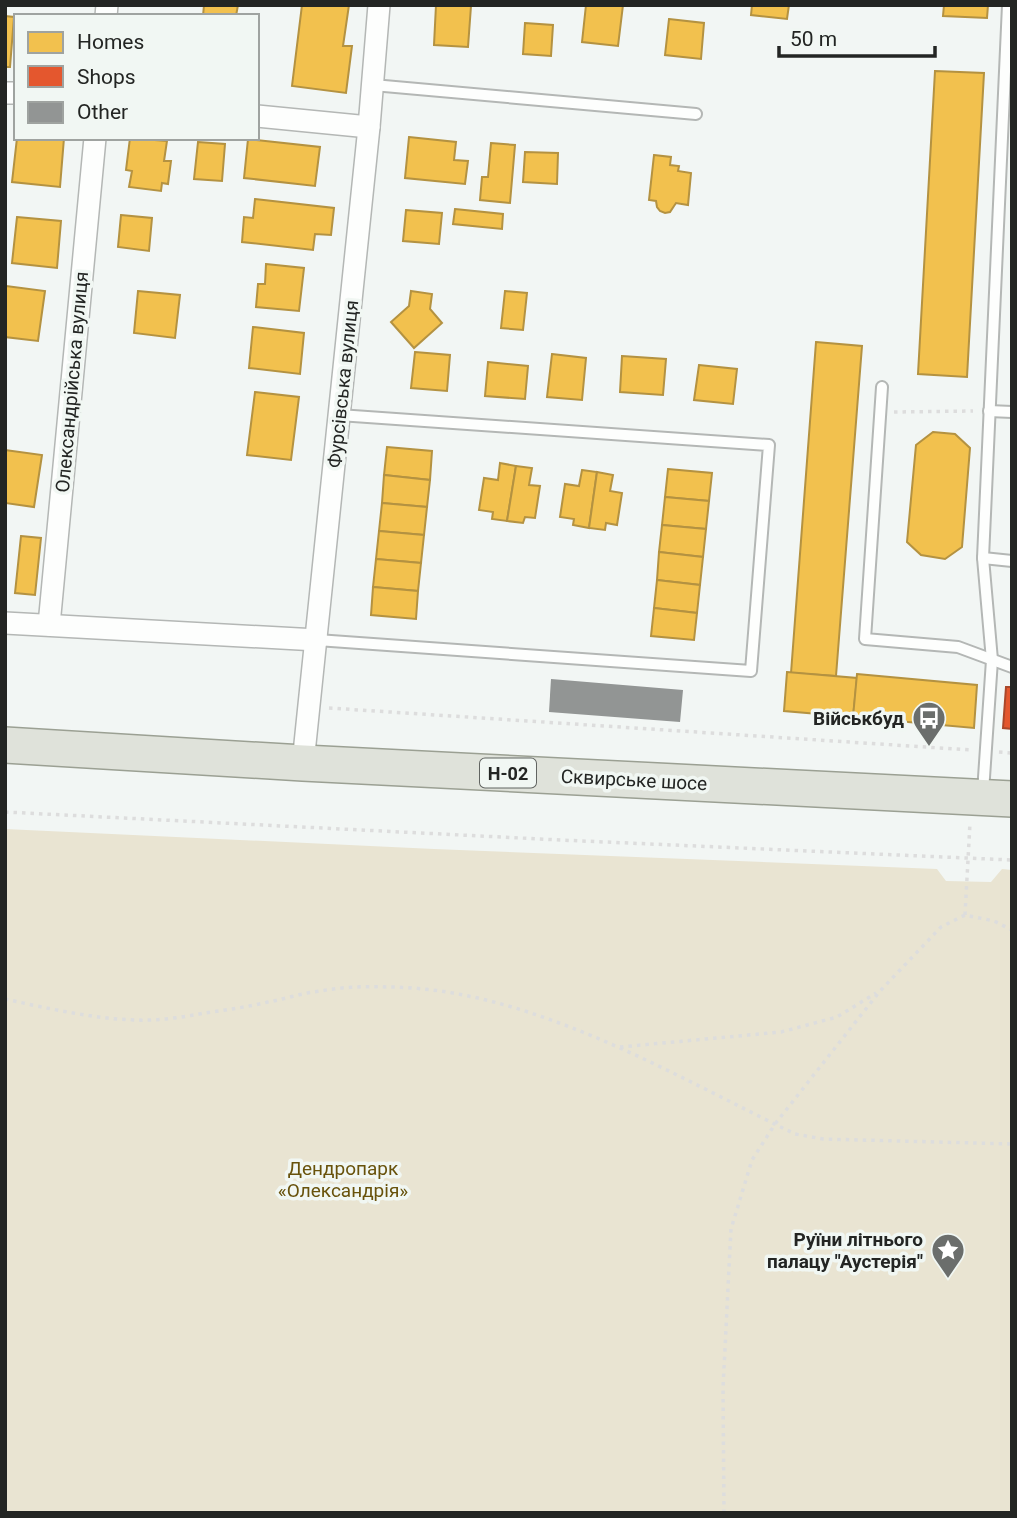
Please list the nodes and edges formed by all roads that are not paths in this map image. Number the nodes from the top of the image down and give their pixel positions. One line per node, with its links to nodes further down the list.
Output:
1 (379, 5): 3 (street, Фурсівська вулиця)
2 (1008, 5): 7 (lane)
3 (373, 85): 4 (lane); 6 (street, Фурсівська вулиця)
4 (696, 114)
5 (259, 116): 6 (street)
6 (369, 127): 12 (street, Фурсівська вулиця)
7 (1007, 129): 10 (lane)
8 (95, 140): 16 (street, Олександрійська вулиця)
9 (882, 387): 18 (lane)
10 (989, 411): 11 (lane); 13 (lane)
11 (1012, 412)
12 (340, 415): 17 (street, Фурсівська вулиця); 17 (lane)
13 (983, 558): 14 (lane); 18 (lane)
14 (1012, 561)
15 (5, 623): 16 (street)
16 (49, 625): 17 (street)
17 (317, 640): 21 (street, Фурсівська вулиця)
18 (992, 660): 19 (lane); 22 (lane)
19 (1012, 667)
20 (5, 745): 21 (main road, Сквирське шосе / Н-02)
21 (303, 763): 22 (main road, Сквирське шосе / Н-02)
22 (988, 807)

